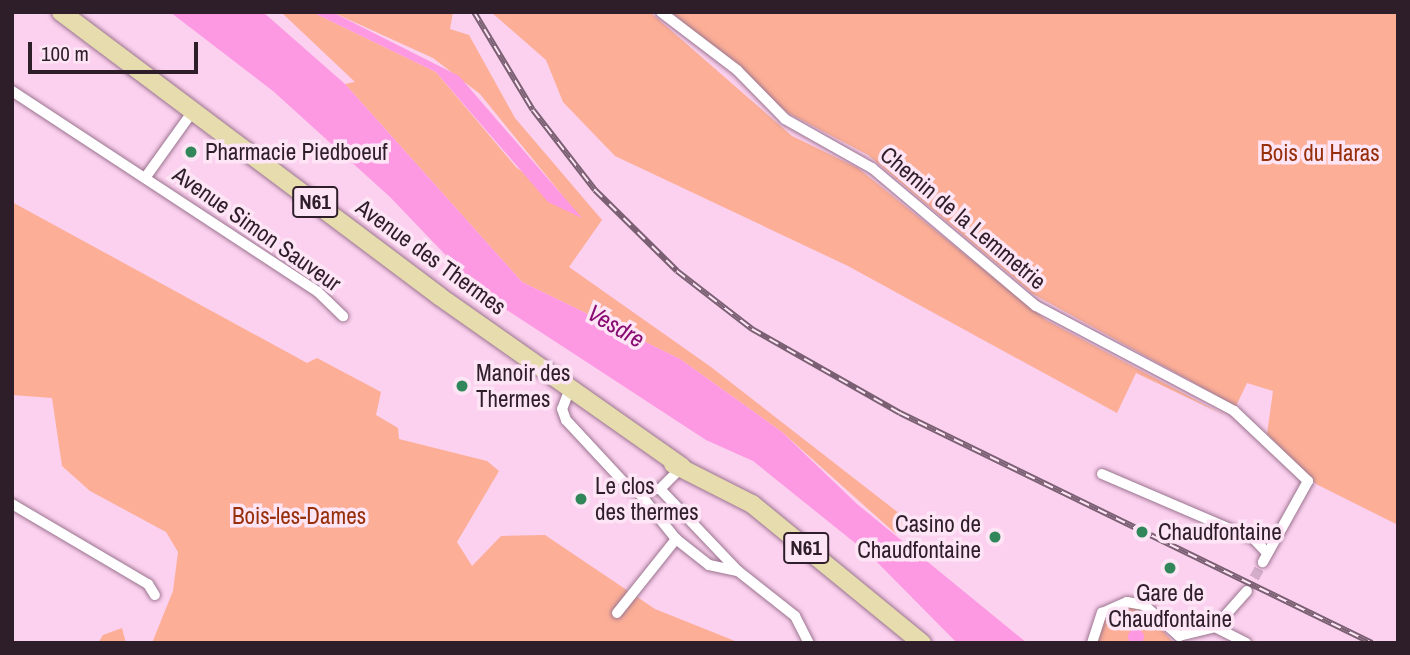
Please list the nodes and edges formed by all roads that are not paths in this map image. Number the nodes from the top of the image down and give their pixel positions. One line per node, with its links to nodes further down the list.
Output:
1 (61, 12): 4 (main road, Avenue des Thermes / N61)
2 (661, 12): 9 (street, Chemin de la Lemmetrie)
3 (12, 91): 5 (street, Avenue Simon Sauveur)
4 (194, 111): 5 (street, Avenue Simon Sauveur); 7 (main road, Avenue des Thermes / N61)
5 (145, 178): 6 (street, Avenue Simon Sauveur)
6 (343, 316)
7 (569, 391): 8 (main road, Avenue des Thermes / N61); 11 (street)
8 (682, 467): 10 (street); 21 (main road, Avenue des Thermes / N61)
9 (1102, 474)
10 (660, 489): 11 (street); 14 (street)
11 (640, 494): 13 (street)
12 (12, 504): 16 (street)
13 (676, 539): 14 (street); 17 (street)
14 (738, 571): 20 (street)
15 (1247, 591): 18 (street)
16 (155, 595)
17 (617, 613)
18 (1215, 627): 19 (street); 23 (street)
19 (1179, 639): 22 (street)
20 (809, 643)
21 (922, 643)
22 (1093, 643)
23 (1247, 643)

